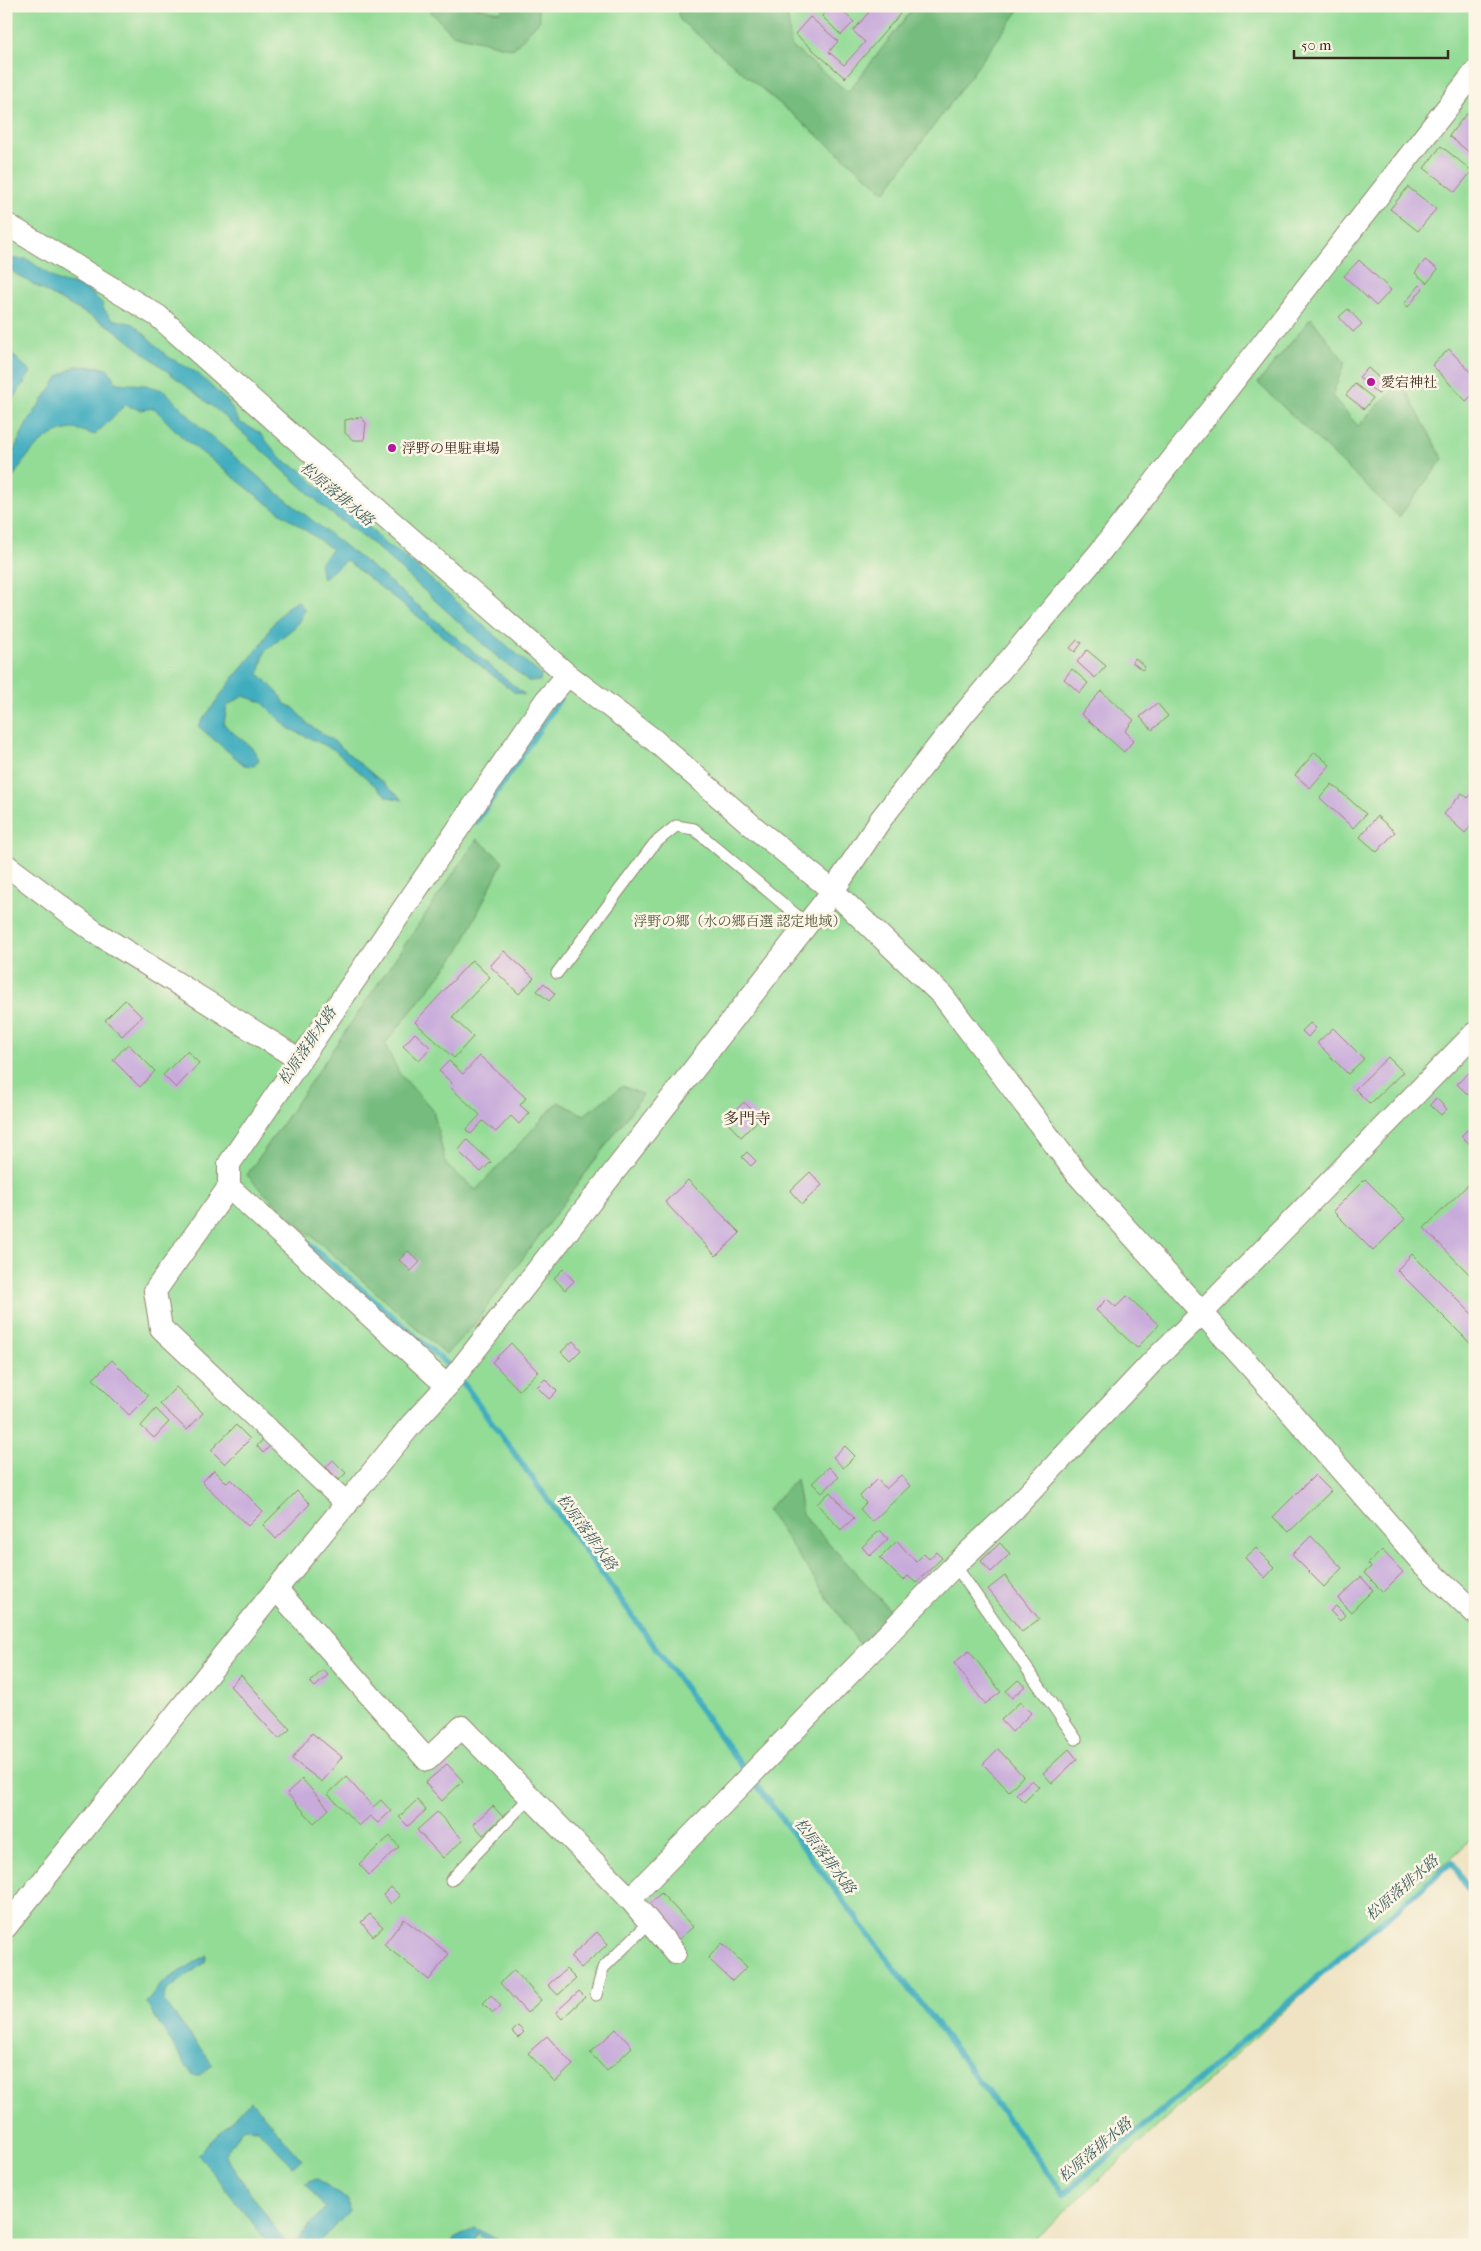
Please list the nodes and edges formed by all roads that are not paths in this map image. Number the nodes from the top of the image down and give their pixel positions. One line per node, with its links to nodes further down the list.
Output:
1 (1471, 85): 5 (street)
2 (6, 224): 3 (street)
3 (568, 675): 5 (street); 9 (street)
4 (6, 865): 9 (street)
5 (833, 891): 6 (street); 11 (street)
6 (807, 924): 7 (lane); 12 (street)
7 (557, 974)
8 (1475, 1034): 11 (street)
9 (300, 1060): 10 (street)
10 (229, 1187): 12 (street); 13 (street)
11 (1202, 1313): 14 (street); 16 (street)
12 (447, 1386): 13 (street)
13 (347, 1504): 15 (street)
14 (955, 1565): 17 (lane); 20 (street)
15 (276, 1590): 18 (street); 22 (street)
16 (1475, 1613)
17 (1076, 1739)
18 (532, 1796): 19 (lane); 20 (street)
19 (452, 1880)
20 (630, 1899): 21 (street)
21 (650, 1922): 23 (street); 24 (lane)
22 (6, 1927)
23 (675, 1953)
24 (596, 1995)

